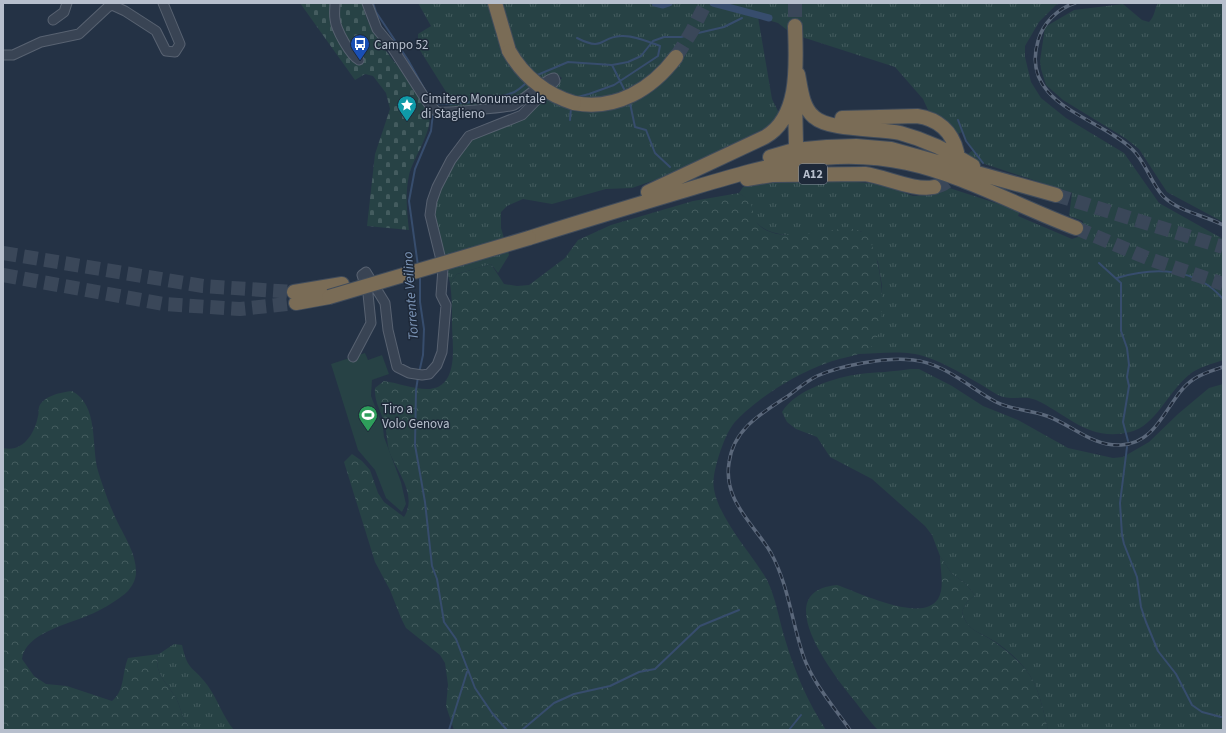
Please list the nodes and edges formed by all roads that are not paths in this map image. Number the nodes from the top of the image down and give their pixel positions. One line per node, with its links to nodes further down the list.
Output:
1 (67, 3): 6 (street)
2 (163, 3): 10 (street)
3 (335, 3): 12 (street)
4 (367, 3): 26 (street)
5 (495, 3): 11 (highway, bridge)
6 (53, 20)
7 (795, 26): 13 (highway)
8 (3, 49): 10 (street)
9 (3, 55): 10 (street)
10 (13, 55)
11 (676, 57)
12 (360, 60)
13 (798, 86): 14 (highway); 15 (highway); 17 (highway); 20 (highway)
14 (796, 144)
15 (957, 152)
16 (818, 166): 22 (highway)
17 (990, 177): 20 (highway); 21 (highway)
18 (934, 187): 19 (highway, A12)
19 (691, 188): 22 (highway); 24 (highway)
20 (648, 192): 24 (highway)
21 (1056, 195)
22 (1016, 204): 23 (highway)
23 (1076, 228)
24 (528, 233): 25 (highway)
25 (295, 297)
26 (354, 357)

